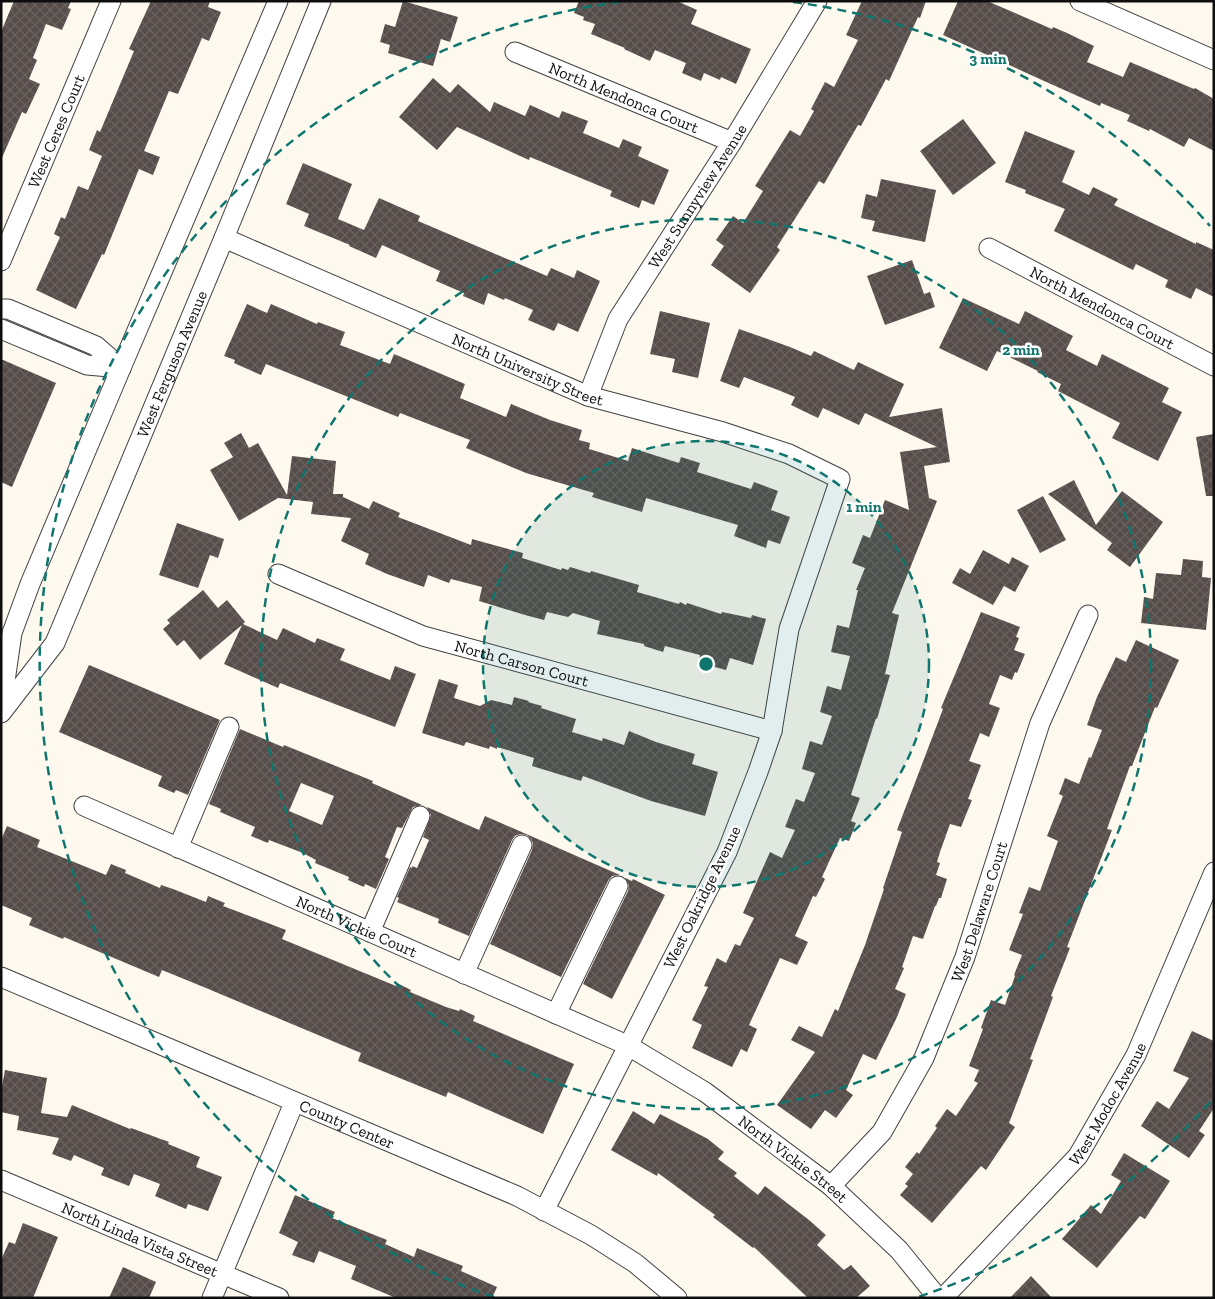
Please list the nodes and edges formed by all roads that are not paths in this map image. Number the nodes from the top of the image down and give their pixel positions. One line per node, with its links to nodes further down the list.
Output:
1 (111, 1): 11 (street, West Ceres Court)
2 (278, 1): 15 (street)
3 (321, 1): 9 (street, West Ferguson Avenue)
4 (817, 1): 8 (street, West Sunnyview Avenue)
5 (1084, 2): 7 (street)
6 (515, 52): 8 (street, North Mendonca Court)
7 (1214, 60)
8 (732, 142): 16 (street, West Sunnyview Avenue)
9 (224, 238): 16 (street, North University Street); 21 (street, West Ferguson Avenue)
10 (989, 248): 14 (street, North Mendonca Court)
11 (1, 261)
12 (1, 309): 15 (street)
13 (1, 329): 15 (street)
14 (1214, 366)
15 (121, 368): 20 (street)
16 (588, 396): 17 (street, North University Street)
17 (840, 479): 23 (street, West Oakridge Avenue)
18 (278, 574): 23 (street, North Carson Court)
19 (1088, 615): 37 (street, West Delaware Court)
20 (1, 709)
21 (1, 712)
22 (229, 727): 27 (street)
23 (772, 731): 34 (street, West Oakridge Avenue)
24 (84, 806): 27 (street, North Vickie Court)
25 (420, 816): 30 (street)
26 (522, 845): 31 (street)
27 (178, 848): 30 (street, North Vickie Court)
28 (1214, 872): 44 (street, West Modoc Avenue)
29 (618, 886): 33 (street)
30 (370, 932): 31 (street, North Vickie Court)
31 (464, 974): 33 (street, North Vickie Court)
32 (1, 977): 35 (street, County Center)
33 (556, 1014): 34 (street, North Vickie Court)
34 (628, 1046): 37 (street, North Vickie Street); 38 (street, West Oakridge Avenue)
35 (294, 1103): 38 (street, County Center); 39 (street)
36 (1, 1180): 39 (street, North Linda Vista Street)
37 (830, 1186): 43 (street, North Vickie Street)
38 (544, 1211): 42 (street, County Center)
39 (222, 1274): 40 (street); 41 (street, North Linda Vista Street)
40 (212, 1298)
41 (279, 1298)
42 (677, 1298)
43 (938, 1298)
44 (943, 1298)

